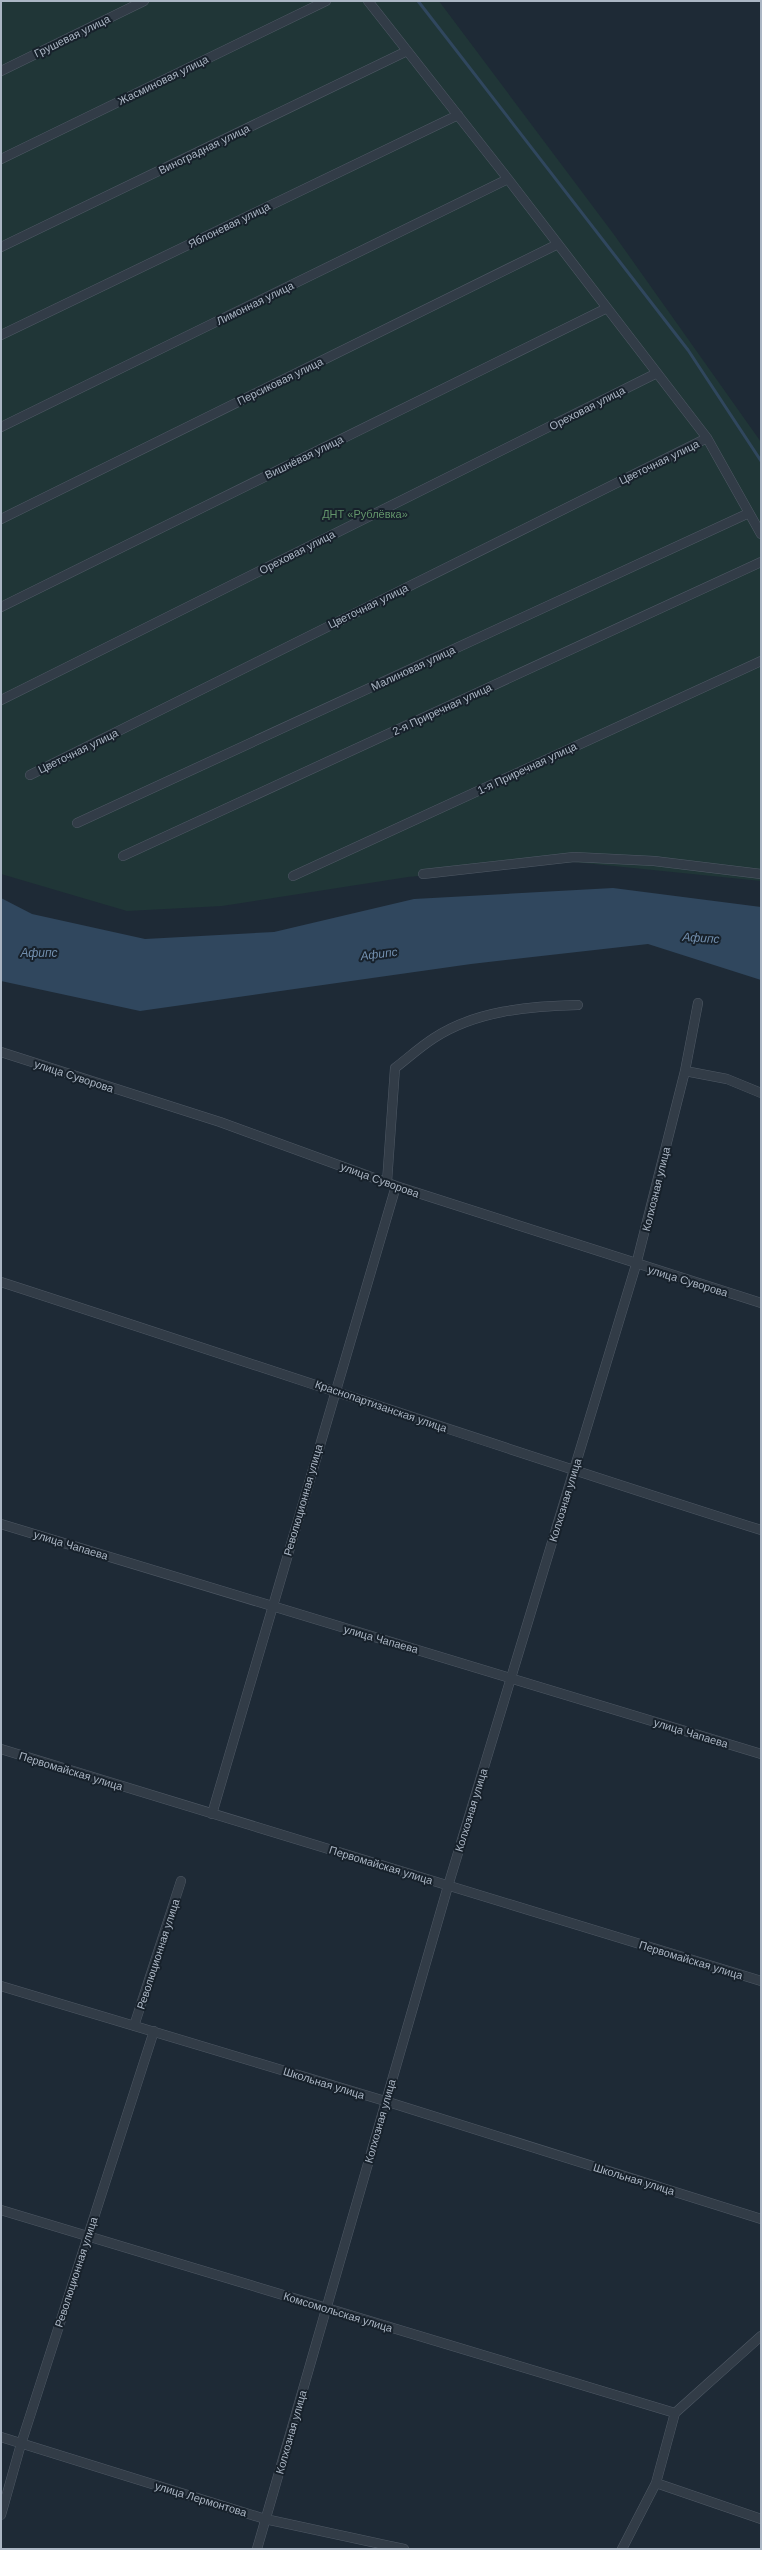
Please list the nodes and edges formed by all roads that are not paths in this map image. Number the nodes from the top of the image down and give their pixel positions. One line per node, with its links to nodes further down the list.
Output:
1 (144, 1): 5 (street, Грушевая улица)
2 (326, 1): 7 (street, Жасминовая улица)
3 (368, 1): 4 (street)
4 (407, 51): 6 (street); 10 (street, Виноградная улица)
5 (1, 71)
6 (458, 115): 8 (street); 12 (street, Яблоневая улица)
7 (1, 158)
8 (508, 179): 9 (street); 14 (street, Лимонная улица)
9 (558, 244): 11 (street); 17 (street, Персиковая улица)
10 (1, 247)
11 (607, 308): 13 (street); 20 (street, Вишнёвая улица)
12 (1, 334)
13 (657, 373): 15 (street); 22 (street, Ореховая улица)
14 (1, 427)
15 (707, 438): 16 (street); 23 (street, Цветочная улица)
16 (749, 513): 18 (street); 24 (street, Малиновая улица)
17 (1, 519)
18 (761, 534)
19 (761, 562): 25 (street, 2-я Приречная улица)
20 (1, 607)
21 (761, 661): 28 (street, 1-я Приречная улица)
22 (1, 700)
23 (30, 774)
24 (77, 823)
25 (122, 856)
26 (423, 874): 27 (street)
27 (761, 874)
28 (293, 876)
29 (698, 1003): 32 (street, Колхозная улица)
30 (578, 1005): 34 (street)
31 (1, 1052): 34 (street, улица Суворова)
32 (685, 1071): 33 (street); 36 (street, Колхозная улица)
33 (761, 1093)
34 (387, 1182): 35 (street, улица Суворова)
35 (396, 1186): 36 (street, улица Суворова); 39 (street, Революционная улица)
36 (636, 1265): 38 (street, улица Суворова); 40 (street, Колхозная улица)
37 (1, 1282): 39 (street, Краснопартизанская улица)
38 (761, 1303)
39 (335, 1390): 40 (street, Краснопартизанская улица); 43 (street, Революционная улица)
40 (574, 1471): 42 (street, Краснопартизанская улица); 44 (street, Колхозная улица)
41 (1, 1524): 43 (street, улица Чапаева)
42 (761, 1530)
43 (272, 1606): 44 (street, улица Чапаева); 47 (street, Революционная улица)
44 (512, 1677): 46 (street, улица Чапаева); 49 (street, Колхозная улица)
45 (1, 1749): 47 (street, Первомайская улица)
46 (761, 1754)
47 (212, 1814): 49 (street, Первомайская улица)
48 (181, 1881): 52 (street, Революционная улица)
49 (448, 1886): 50 (street, Первомайская улица); 54 (street, Колхозная улица)
50 (761, 1981)
51 (1, 1986): 52 (street, Школьная улица)
52 (134, 2026): 53 (street, Школьная улица)
53 (154, 2031): 54 (street, Школьная улица); 57 (street, Революционная улица)
54 (385, 2101): 56 (street, Школьная улица); 58 (street, Колхозная улица)
55 (1, 2210): 57 (street, Комсомольская улица)
56 (761, 2218)
57 (87, 2237): 58 (street, Комсомольская улица); 62 (street, Революционная улица)
58 (327, 2309): 60 (street, Комсомольская улица); 65 (street, Колхозная улица)
59 (761, 2336): 60 (street)
60 (675, 2413): 63 (street)
61 (1, 2437): 62 (street, улица Лермонтова)
62 (21, 2444): 64 (street, Революционная улица); 65 (street, улица Лермонтова)
63 (656, 2483): 66 (street); 69 (street)
64 (1, 2515)
65 (265, 2519): 67 (street, Колхозная улица); 68 (street, улица Лермонтова)
66 (761, 2519)
67 (257, 2549)
68 (404, 2549)
69 (622, 2549)

